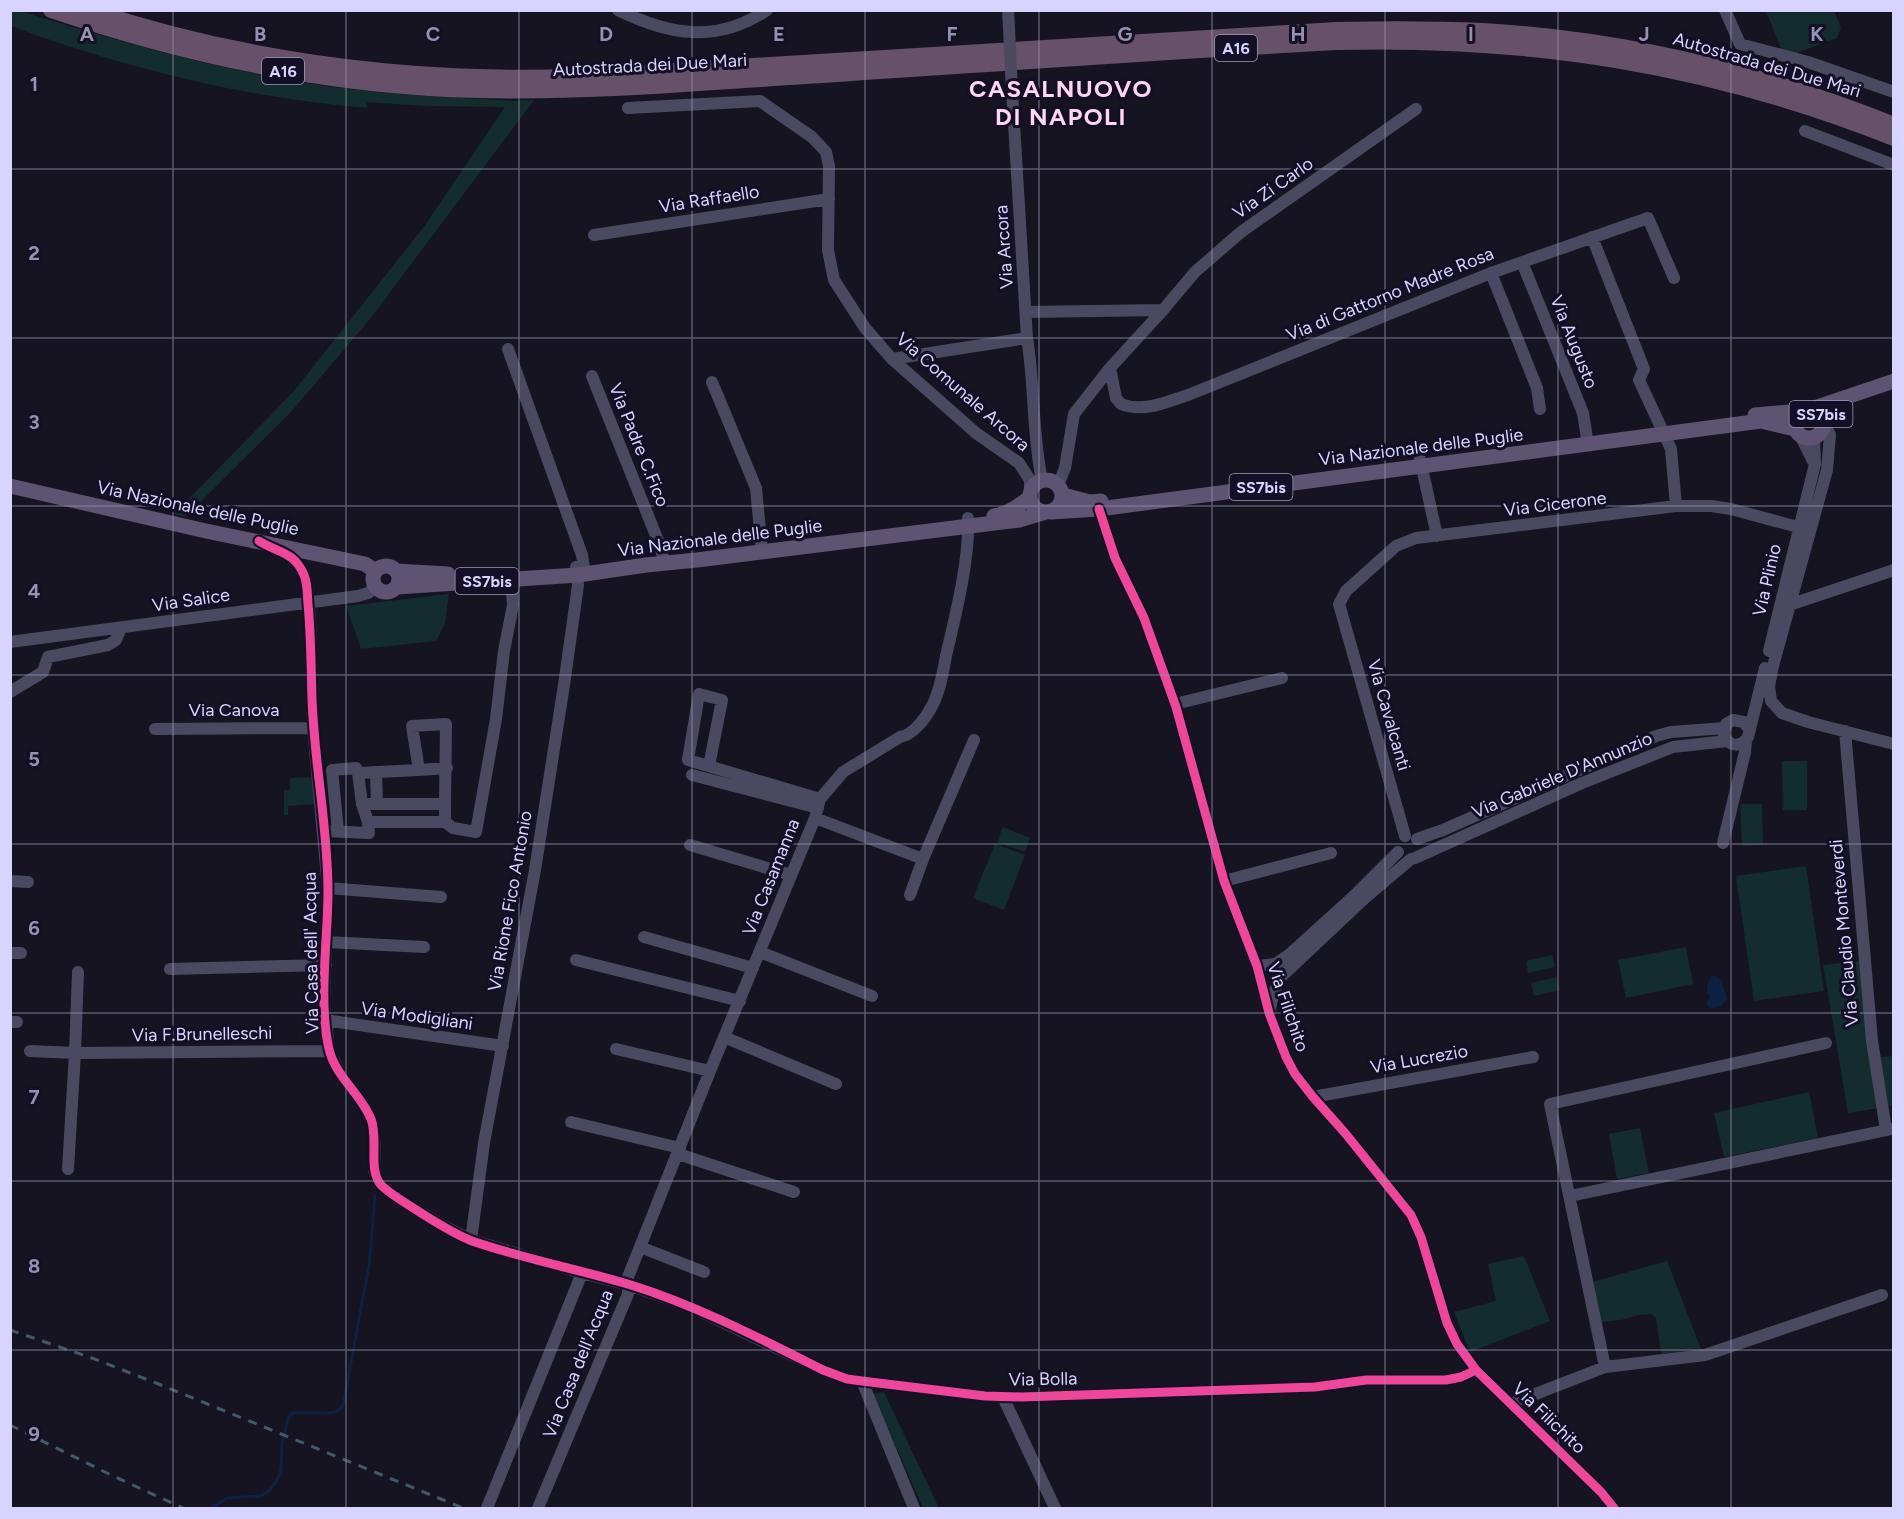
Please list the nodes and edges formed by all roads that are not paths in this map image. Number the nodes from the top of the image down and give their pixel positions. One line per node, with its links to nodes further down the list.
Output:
1 (51, 10): 8 (highway, Autostrada dei Due Mari / A16)
2 (90, 10): 8 (highway, Autostrada dei Due Mari / A16)
3 (618, 10): 4 (street)
4 (766, 10)
5 (1008, 10): 23 (street, Via Arcora, bridge)
6 (1725, 10): 9 (street)
7 (570, 83): 8 (highway, Autostrada dei Due Mari / A16); 12 (highway, Autostrada dei Due Mari / A16); 14 (highway, Autostrada dei Due Mari / A16)
8 (525, 85)
9 (1893, 92)
10 (628, 108): 16 (street, Via Comunale Arcora)
11 (1416, 109): 22 (street, Via Zi Carlo)
12 (1893, 125)
13 (1804, 131): 15 (street)
14 (1893, 138)
15 (1893, 165)
16 (829, 198): 17 (street, Via Raffaello); 26 (street, Via Comunale Arcora)
17 (594, 235)
18 (1592, 237): 19 (street, Via di Gattorno Madre Rosa); 21 (street, Via di Gattorno Madre Rosa); 34 (street)
19 (1522, 262): 20 (street, Via di Gattorno Madre Rosa); 35 (street, Via Augusto)
20 (1491, 273): 27 (street, Via di Gattorno Madre Rosa); 32 (street)
21 (1674, 278)
22 (1163, 310): 23 (street); 27 (street, Via Zi Carlo)
23 (1026, 312): 24 (street, Via Arcora)
24 (1027, 338): 26 (street); 37 (street, Via Arcora)
25 (508, 349): 50 (street, Via Rione Fico Antonio)
26 (892, 359): 40 (street, Via Comunale Arcora)
27 (1110, 368): 39 (street, Via Zi Carlo)
28 (592, 376): 49 (street, Via Padre C.Fico)
29 (1893, 381): 33 (main road, Via Nazionale delle Puglie / SS7bis)
30 (712, 382): 48 (street)
31 (1893, 388): 33 (main road, Via Nazionale delle Puglie / SS7bis)
32 (1540, 409)
33 (1811, 425): 34 (main road, Via Nazionale delle Puglie / SS7bis); 45 (street, Via Plinio); 59 (street)
34 (1663, 431): 35 (main road, Via Nazionale delle Puglie / SS7bis); 42 (street)
35 (1588, 441): 36 (main road, Via Nazionale delle Puglie / SS7bis)
36 (1421, 463): 41 (main road, Via Nazionale delle Puglie / SS7bis); 46 (street)
37 (1042, 480): 39 (main road); 40 (main road, SS7bis)
38 (10, 486): 47 (main road, Via Nazionale delle Puglie / SS7bis)
39 (1060, 490): 41 (main road, Via Nazionale delle Puglie); 43 (main road)
40 (1030, 495): 43 (main road); 44 (main road, Via Nazionale delle Puglie / SS7bis)
41 (1099, 505): 43 (main road, Via Nazionale delle Puglie / SS7bis); 64 (street, Via Filichito)
42 (1676, 506): 45 (street, Via Cicerone); 46 (street, Via Cicerone)
43 (1048, 512): 44 (main road, Via Nazionale delle Puglie / SS7bis)
44 (968, 522): 48 (main road, Via Nazionale delle Puglie / SS7bis); 82 (street, Via Casamanna)
45 (1798, 527): 68 (street, Via Plinio)
46 (1437, 536): 58 (street, Via Cicerone)
47 (259, 541): 52 (main road, Via Nazionale delle Puglie / SS7bis); 57 (street, Via Casa dell' Acqua)
48 (762, 548): 49 (main road, Via Nazionale delle Puglie / SS7bis)
49 (663, 559): 50 (main road, Via Nazionale delle Puglie / SS7bis)
50 (581, 570): 53 (main road, Via Nazionale delle Puglie / SS7bis); 54 (main road, Via Nazionale delle Puglie / SS7bis); 117 (street, Via Rione Fico Antonio)
51 (1893, 570): 59 (street)
52 (375, 571): 53 (main road, SS7bis); 56 (main road)
53 (396, 571): 55 (main road)
54 (511, 579): 55 (main road, Via Nazionale delle Puglie / SS7bis); 84 (street)
55 (397, 587): 56 (main road, SS7bis)
56 (375, 588): 57 (street, Via Salice)
57 (307, 602): 60 (street, Via Salice); 65 (street, Via Casa dell' Acqua)
58 (1339, 604): 87 (street, Via Cavalcanti)
59 (1789, 605): 69 (street)
60 (121, 628): 61 (street, Via Salice); 63 (street)
61 (10, 642)
62 (1282, 678): 64 (street)
63 (10, 692)
64 (1175, 704): 96 (street, Via Filichito)
65 (313, 728): 67 (street, Via Canova); 85 (street, Via Casa dell' Acqua)
66 (1725, 728): 68 (street); 71 (street); 87 (street, Via Gabriele D'Annunzio)
67 (155, 729)
68 (1745, 730): 71 (street); 88 (street, Via Plinio)
69 (1845, 731): 72 (street); 127 (street, Via Claudio Monteverdi)
70 (974, 740): 93 (street)
71 (1728, 741): 92 (street, Via Gabriele D'Annunzio)
72 (1893, 744)
73 (709, 766): 73 (street); 82 (street)
74 (447, 768): 75 (street); 75 (street); 81 (street)
75 (419, 770): 77 (street)
76 (358, 772): 77 (street); 79 (street); 86 (street)
77 (376, 772): 80 (street)
78 (692, 775): 82 (street)
79 (362, 804): 80 (street); 83 (street)
80 (377, 804): 81 (street)
81 (445, 804): 84 (street)
82 (817, 808): 93 (street); 94 (street, Via Casamanna)
83 (368, 822): 84 (street); 86 (street)
84 (445, 822)
85 (324, 831): 86 (street); 98 (street, Via Casa dell' Acqua)
86 (338, 831)
87 (1411, 838): 90 (street); 92 (street)
88 (1723, 843)
89 (690, 845): 94 (street)
90 (1398, 852): 92 (street); 107 (street)
91 (1331, 853): 96 (street)
92 (1413, 858): 113 (street, Via Gabriele D'Annunzio)
93 (923, 859): 99 (street)
94 (791, 875): 104 (street, Via Casamanna)
95 (10, 881): 97 (street)
96 (1224, 881): 107 (street, Via Filichito)
97 (28, 882)
98 (328, 888): 100 (street); 102 (street, Via Casa dell' Acqua)
99 (910, 895)
100 (441, 897)
101 (644, 937): 108 (street)
102 (326, 942): 103 (street); 106 (street, Via Casa dell' Acqua)
103 (424, 947)
104 (759, 952): 108 (street, Via Casamanna); 111 (street)
105 (576, 960): 112 (street)
106 (326, 965): 109 (street); 114 (street, Via Casa dell' Acqua)
107 (1257, 966): 113 (street, Via Filichito)
108 (753, 968): 112 (street, Via Casamanna)
109 (170, 969)
110 (78, 972): 121 (street)
111 (872, 996)
112 (740, 1001): 115 (street, Via Casamanna)
113 (1269, 1013): 125 (street, Via Filichito)
114 (326, 1020): 117 (street, Via Modigliani); 120 (street, Via Casa dell' Acqua)
115 (724, 1037): 123 (street, Via Casamanna); 124 (street)
116 (1826, 1043): 131 (street)
117 (503, 1046): 132 (street, Via Rione Fico Antonio)
118 (616, 1049): 123 (street)
119 (30, 1051): 121 (street, Via F.Brunelleschi)
120 (329, 1051): 121 (street, Via F.Brunelleschi); 132 (street, Via Casa dell' Acqua)
121 (75, 1053): 129 (street)
122 (1533, 1057): 125 (street, Via Lucrezio)
123 (710, 1071): 128 (street, Via Casamanna)
124 (836, 1084)
125 (1313, 1097): 139 (street, Via Filichito)
126 (571, 1122): 128 (street)
127 (1890, 1130): 131 (street)
128 (679, 1150): 130 (street); 133 (street, Via Casamanna)
129 (68, 1169)
130 (794, 1192)
131 (1570, 1196): 138 (street)
132 (471, 1240): 135 (street, Via Casa dell'Acqua)
133 (640, 1246): 134 (street); 136 (street, Via Casamanna)
134 (705, 1272)
135 (582, 1273): 136 (street, Via Casa dell'Acqua); 143 (street)
136 (629, 1285): 140 (street, Via Bolla); 144 (street, Via Casa dell'Acqua)
137 (1882, 1295): 138 (street)
138 (1605, 1367): 142 (street)
139 (1476, 1370): 141 (street, Via Bolla); 142 (street, Via Filichito)
140 (862, 1381): 141 (street, Via Bolla); 145 (street)
141 (1003, 1397): 146 (street)
142 (1510, 1404): 147 (street, Via Filichito)
143 (487, 1509)
144 (538, 1509)
145 (914, 1509)
146 (1055, 1509)
147 (1614, 1509)

